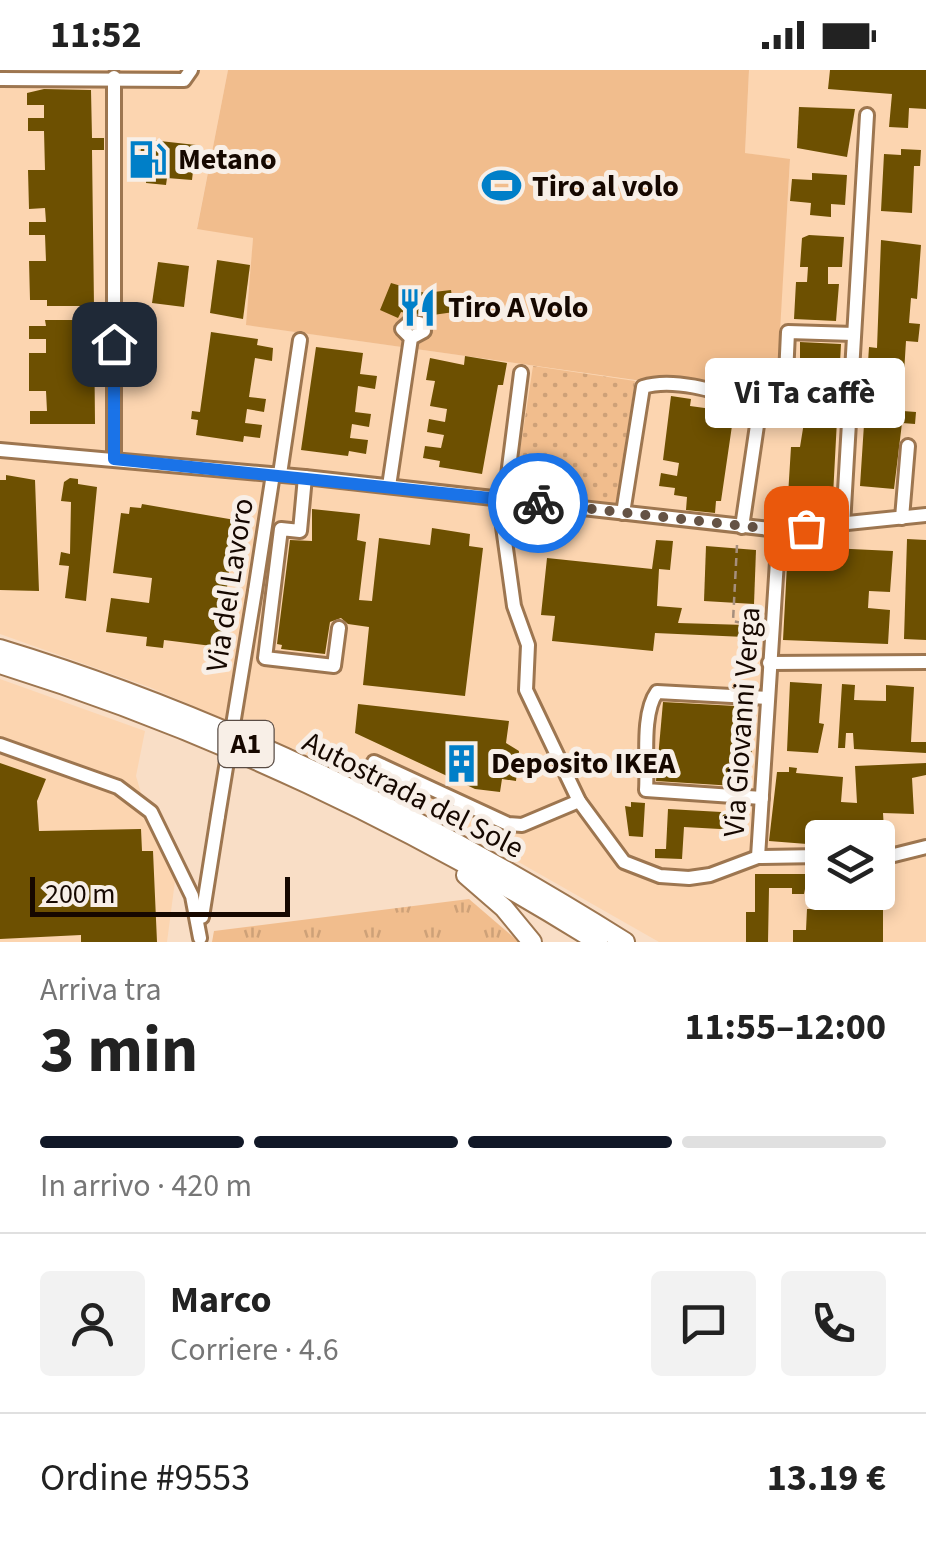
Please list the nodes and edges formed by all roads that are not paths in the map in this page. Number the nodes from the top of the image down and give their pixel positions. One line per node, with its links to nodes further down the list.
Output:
1 (191, 70): 2 (street)
2 (114, 77): 3 (street); 12 (street)
3 (0, 79)
4 (867, 115): 5 (street)
5 (854, 334): 9 (street); 20 (street)
6 (411, 338): 15 (street)
7 (300, 340): 13 (street)
8 (522, 373): 16 (street)
9 (785, 398)
10 (908, 446): 19 (street)
11 (0, 450): 12 (street, Via del Lavoro)
12 (114, 459): 13 (street, Via del Lavoro)
13 (276, 474): 14 (street, Via del Lavoro); 38 (street, Via del Lavoro, bridge)
14 (305, 477): 15 (street, Via del Lavoro); 23 (street)
15 (389, 486): 16 (street, Via del Lavoro)
16 (502, 499): 17 (street, Via del Lavoro); 32 (street)
17 (623, 513): 21 (street, Via del Lavoro); 21 (street)
18 (926, 515): 19 (street, Via del Lavoro)
19 (902, 518): 20 (street, Via del Lavoro)
20 (843, 525): 22 (street, Via del Lavoro)
21 (742, 527): 22 (street, Via del Lavoro)
22 (780, 530): 26 (street, Via Giovanni Verga)
23 (339, 628)
24 (0, 650): 39 (highway, Autostrada del Sole / A1)
25 (926, 662): 26 (street)
26 (769, 663): 28 (street, Via Giovanni Verga)
27 (0, 664): 33 (highway, Autostrada del Sole / A1)
28 (767, 698): 31 (street, Via Giovanni Verga); 31 (street)
29 (0, 745): 38 (street)
30 (344, 764): 32 (street)
31 (762, 798): 37 (street, Via Giovanni Verga)
32 (579, 801): 37 (street)
33 (414, 838): 40 (highway); 41 (highway, Autostrada del Sole / A1)
34 (926, 846): 35 (street)
35 (895, 854)
36 (805, 856): 37 (street)
37 (758, 857)
38 (200, 940)
39 (624, 941)
40 (532, 942)
41 (598, 942)

